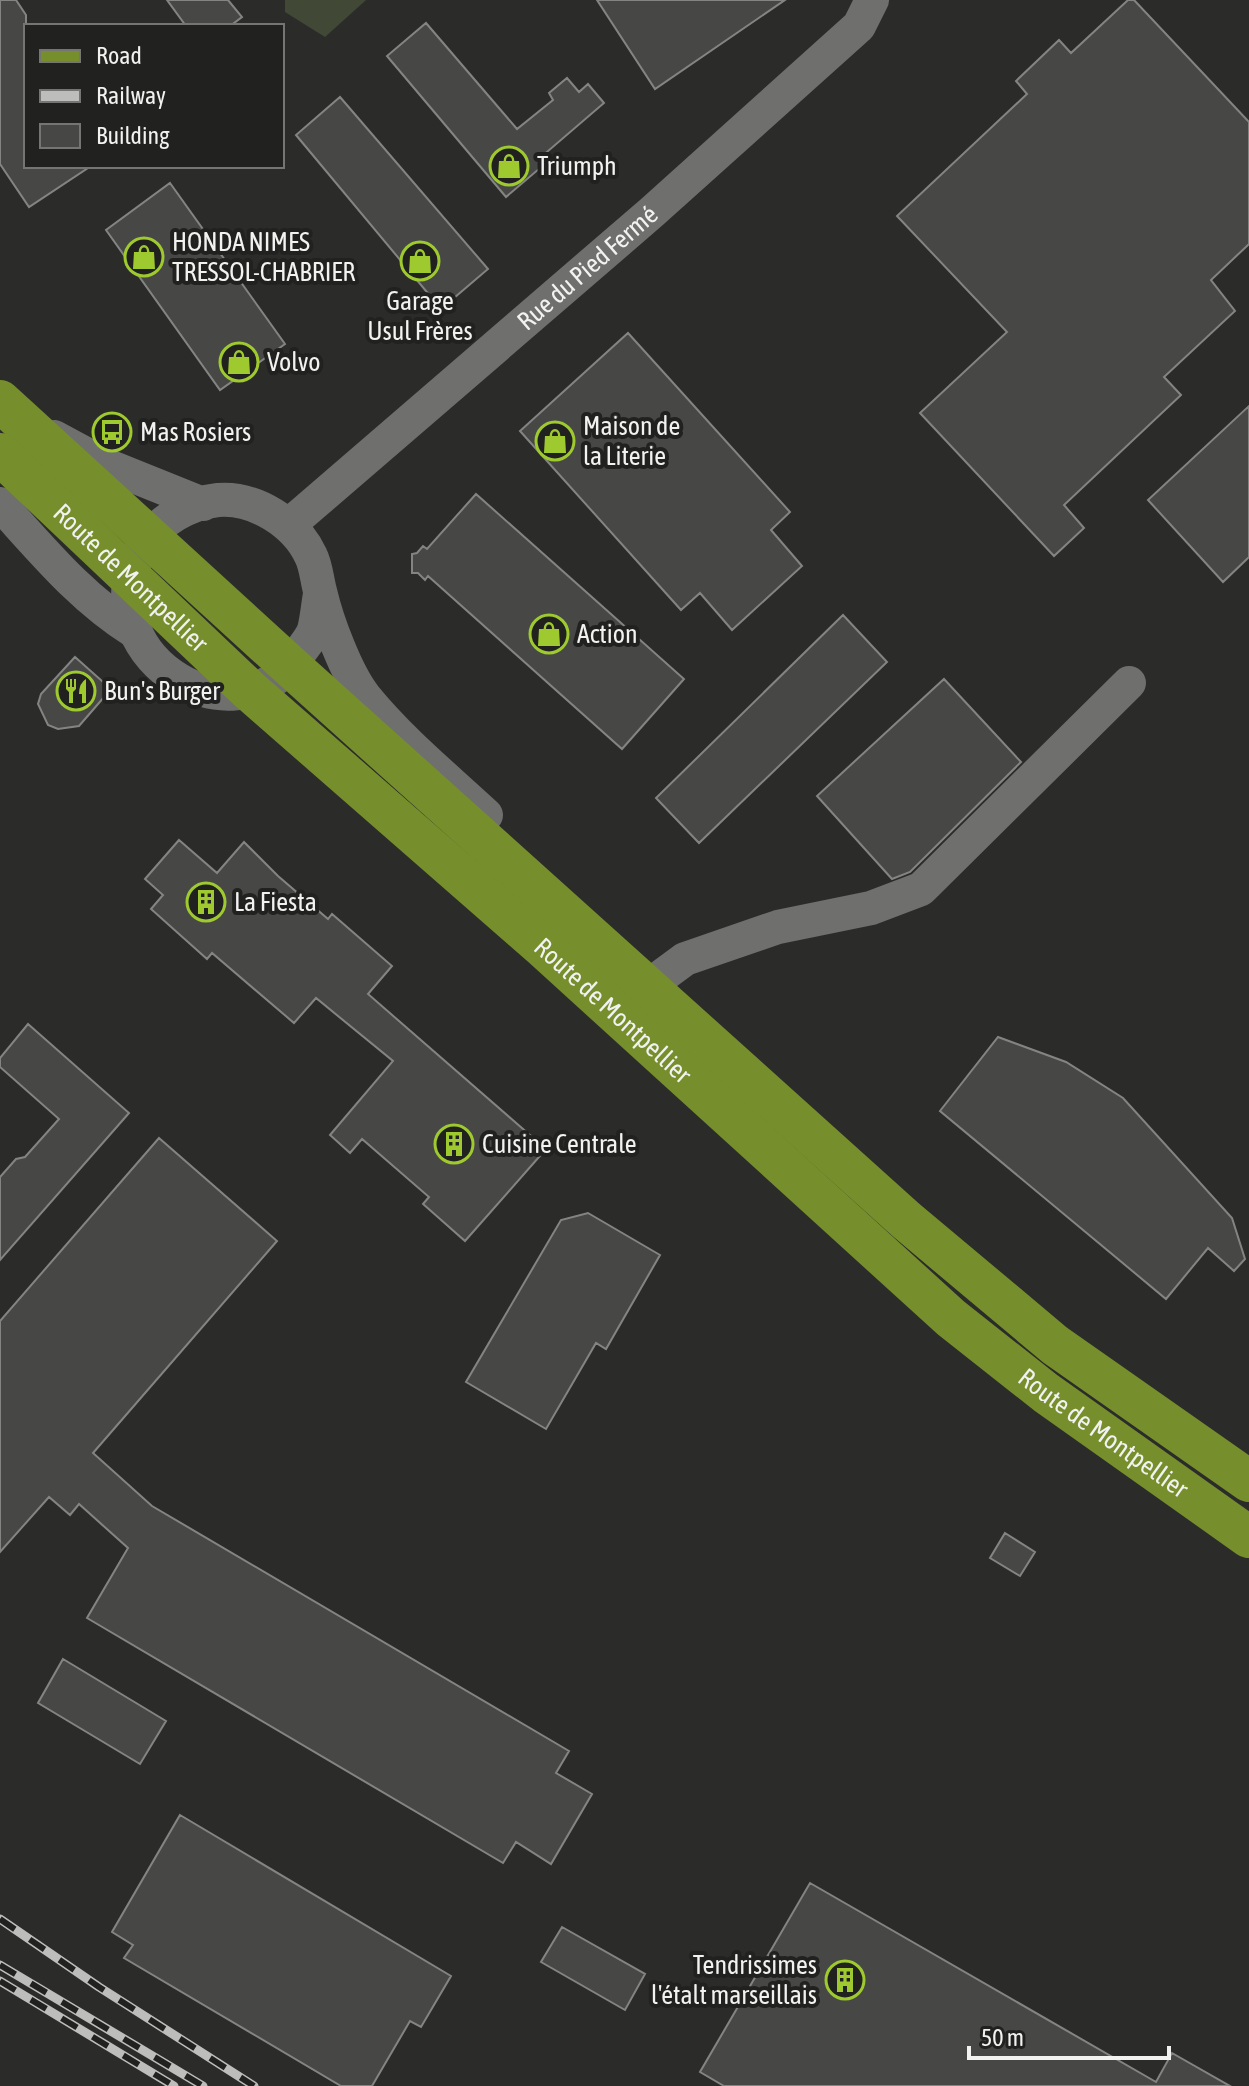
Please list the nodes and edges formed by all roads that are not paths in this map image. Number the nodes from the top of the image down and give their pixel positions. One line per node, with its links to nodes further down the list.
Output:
1 (872, 0): 6 (street, Rue du Pied Fermé)
2 (7, 407): 5 (street); 7 (main road, Route de Montpellier)
3 (0, 454): 8 (main road, Route de Montpellier)
4 (0, 504): 10 (street)
5 (203, 504): 6 (street); 7 (street)
6 (289, 525): 9 (street)
7 (149, 536): 8 (street); 11 (main road, Route de Montpellier)
8 (131, 578): 10 (street); 13 (main road, Route de Montpellier)
9 (320, 594): 11 (street); 14 (street)
10 (134, 631): 13 (street)
11 (290, 666): 13 (street); 14 (main road, Route de Montpellier)
12 (1129, 683): 15 (street)
13 (249, 690): 17 (main road, Route de Montpellier)
14 (582, 927): 15 (main road, Route de Montpellier)
15 (647, 987): 16 (main road, Route de Montpellier)
16 (1249, 1481)
17 (1249, 1537)

